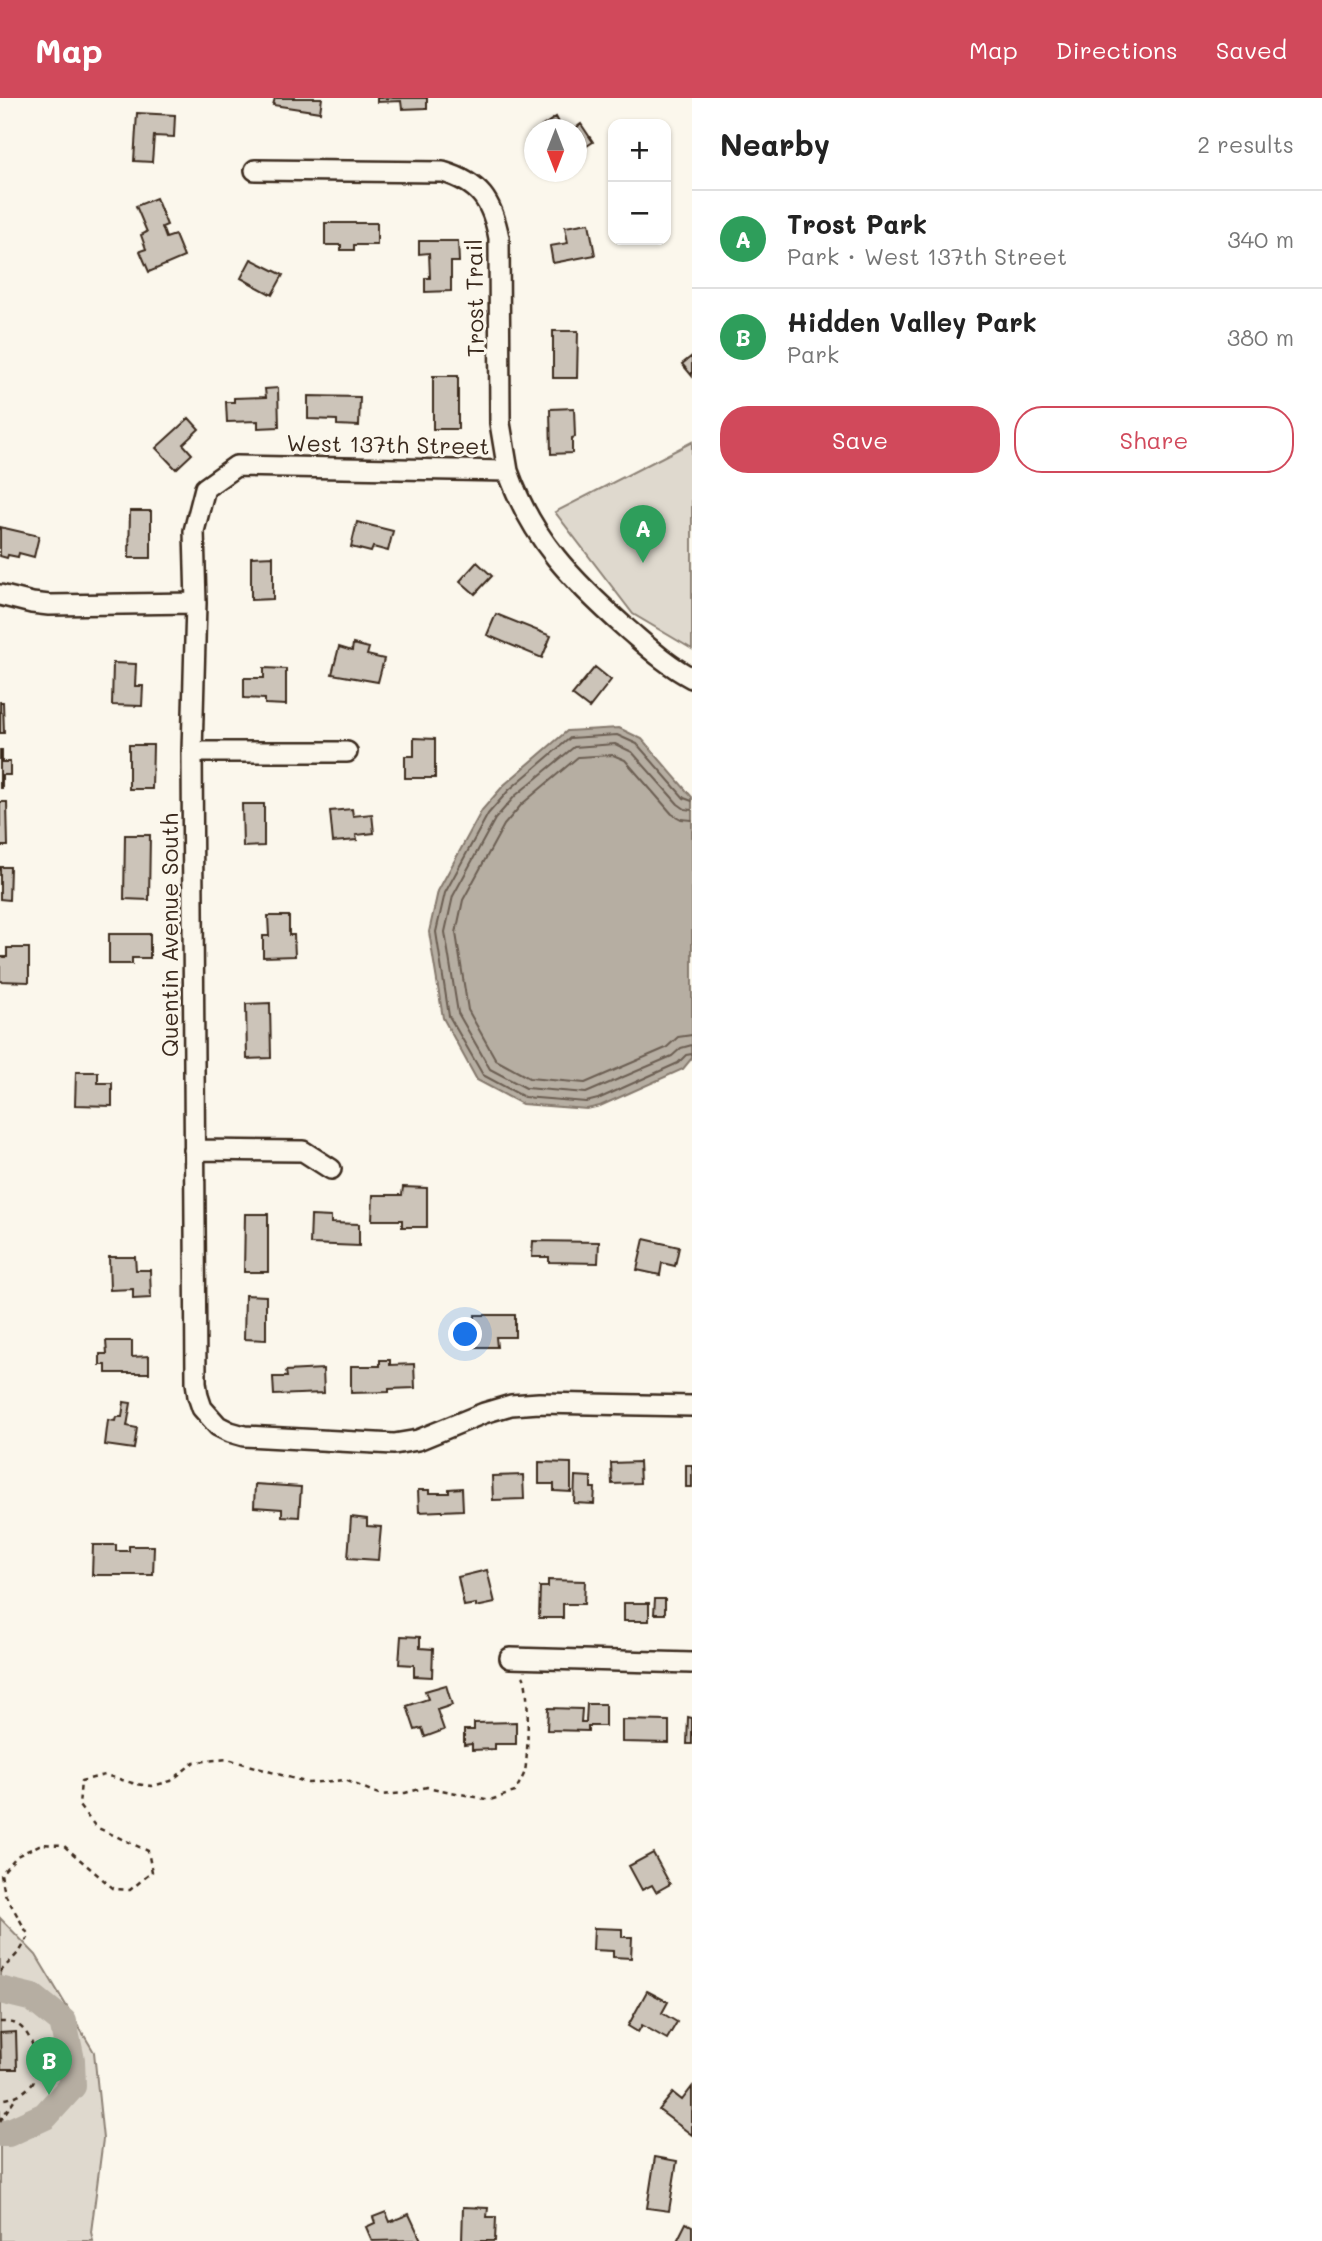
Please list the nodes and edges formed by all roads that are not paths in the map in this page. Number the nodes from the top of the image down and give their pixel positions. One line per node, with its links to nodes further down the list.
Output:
1 (255, 170): 3 (street, Trost Trail)
2 (236, 466): 3 (street, West 137th Street); 5 (street, Quentin Avenue South)
3 (508, 471): 6 (street, West 137th Street)
4 (0, 595): 5 (street)
5 (196, 603): 7 (street, Quentin Avenue South)
6 (692, 678)
7 (192, 752): 8 (street); 9 (street, Quentin Avenue South)
8 (347, 752)
9 (194, 1150): 10 (street); 11 (street, Quentin Avenue South)
10 (331, 1169)
11 (692, 1406)
12 (510, 1658): 13 (street)
13 (692, 1663)

